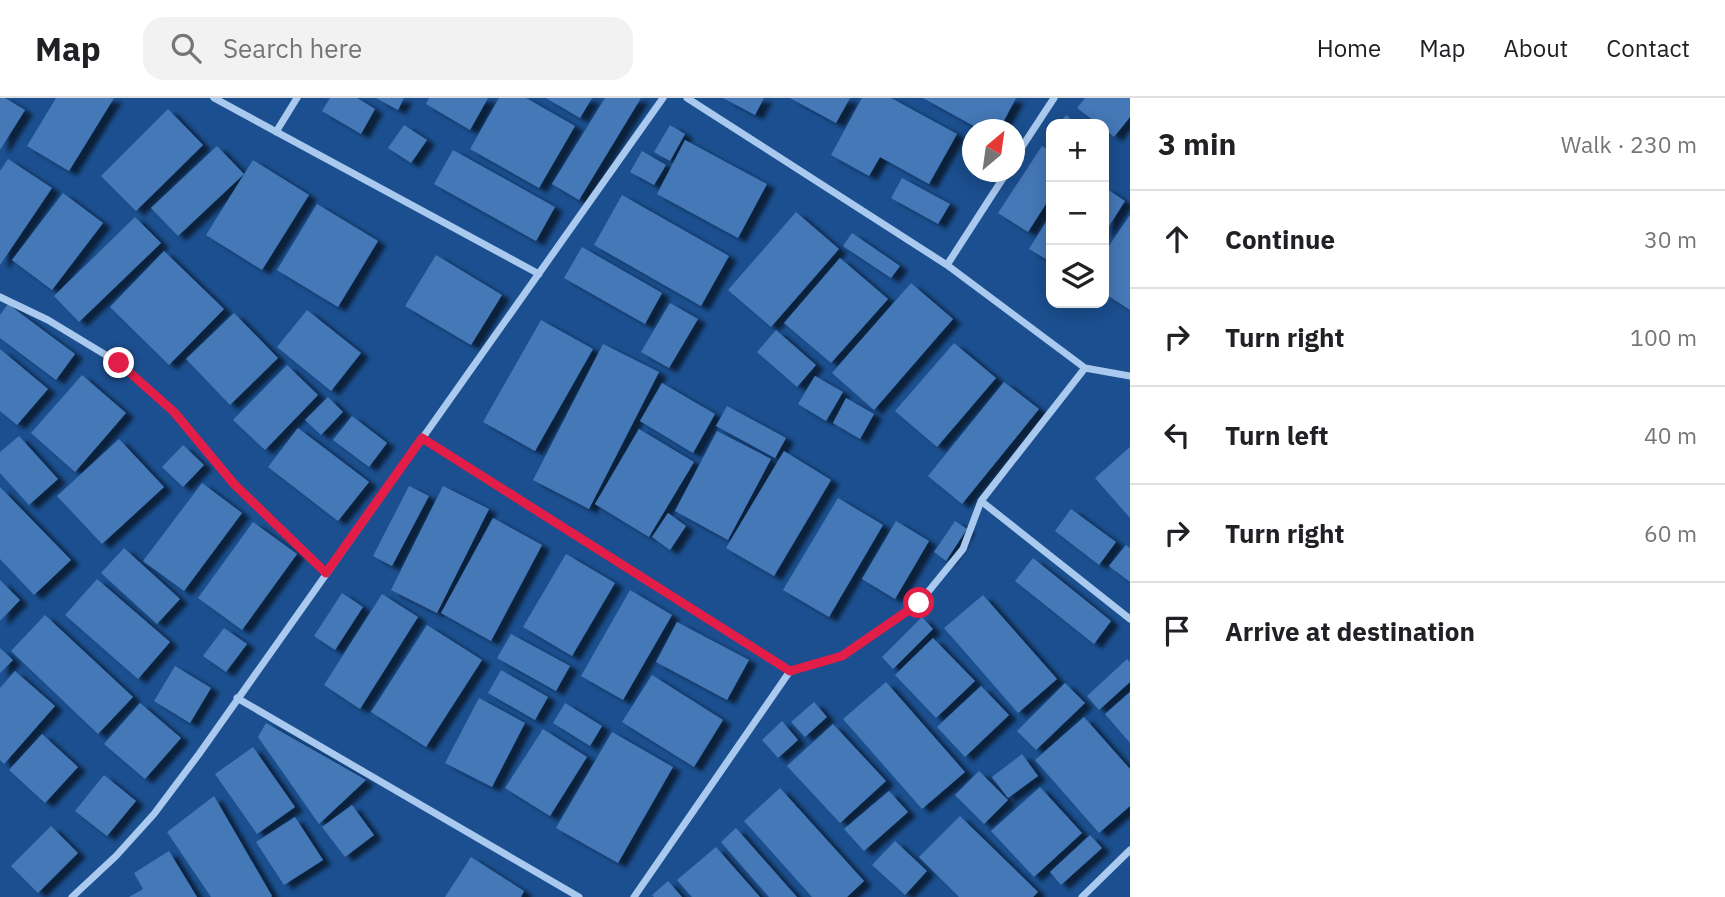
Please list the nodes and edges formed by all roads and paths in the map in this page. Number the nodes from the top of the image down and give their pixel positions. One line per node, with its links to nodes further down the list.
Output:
1 (214, 98): 6 (street)
2 (297, 98): 6 (street)
3 (663, 98): 10 (street)
4 (687, 98): 9 (street)
5 (1054, 98): 7 (street)
6 (276, 132): 10 (street)
7 (1025, 142)
8 (1001, 182): 9 (street)
9 (947, 265): 12 (street)
10 (539, 274): 14 (street)
11 (0, 297): 16 (street)
12 (1085, 368): 13 (street); 15 (street)
13 (1130, 376)
14 (422, 438): 16 (street); 18 (street)
15 (982, 501): 17 (street); 18 (street)
16 (326, 573): 19 (street)
17 (1130, 619)
18 (790, 671): 23 (street)
19 (237, 698): 21 (street); 22 (street)
20 (1130, 850): 24 (street)
21 (72, 897)
22 (579, 897)
23 (634, 897)
24 (1082, 897)

